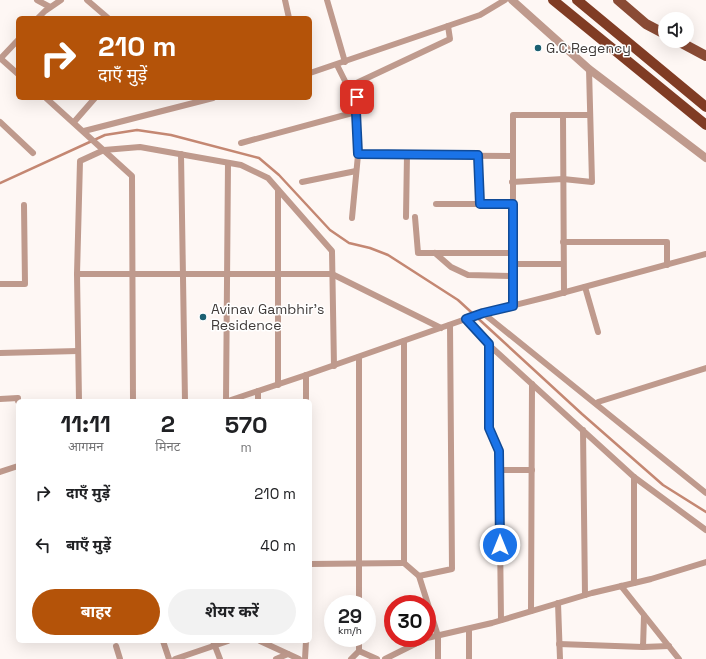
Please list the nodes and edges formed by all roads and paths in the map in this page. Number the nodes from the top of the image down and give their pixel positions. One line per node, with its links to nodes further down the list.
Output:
1 (37, 0): 11 (street)
2 (61, 0): 11 (street)
3 (87, 0): 13 (street)
4 (284, 0): 14 (street)
5 (328, 0): 21 (street)
6 (505, 0): 15 (street)
7 (512, 0): 23 (street)
8 (553, 0): 36 (highway)
9 (577, 0): 30 (highway)
10 (618, 0): 16 (main road)
11 (50, 8): 12 (street)
12 (40, 16)
13 (106, 16)
14 (289, 16)
15 (448, 26): 21 (street); 26 (street)
16 (658, 30)
17 (16, 42): 20 (street)
18 (691, 48): 19 (main road)
19 (706, 56)
20 (0, 59): 24 (street)
21 (345, 62): 22 (street)
22 (337, 64): 25 (street); 26 (street)
23 (589, 69): 33 (street); 46 (street)
24 (16, 72)
25 (312, 72)
26 (348, 87): 31 (street)
27 (48, 100): 35 (street)
28 (93, 100): 35 (street)
29 (201, 100): 37 (street)
30 (706, 107)
31 (356, 112): 38 (street); 42 (street)
32 (563, 115): 33 (street); 45 (street); 49 (street)
33 (590, 115): 49 (street)
34 (0, 122): 40 (street)
35 (74, 122): 37 (street)
36 (706, 125)
37 (86, 133): 39 (street)
38 (241, 143)
39 (104, 150): 41 (street); 67 (street); 69 (street)
40 (33, 153)
41 (181, 154): 47 (street); 68 (street)
42 (358, 154): 43 (street); 48 (street)
43 (406, 154): 44 (street); 57 (street)
44 (478, 155): 45 (street); 54 (street)
45 (512, 156): 51 (street)
46 (706, 158)
47 (228, 163): 52 (street); 70 (street)
48 (356, 171): 50 (street); 59 (street)
49 (563, 179): 51 (street); 60 (street)
50 (302, 182)
51 (512, 182): 55 (street)
52 (278, 190): 71 (street); 72 (street)
53 (436, 204): 54 (street)
54 (480, 204): 55 (street)
55 (513, 204): 62 (street)
56 (24, 205): 74 (street)
57 (406, 217)
58 (415, 217): 61 (street)
59 (352, 218)
60 (563, 242): 65 (street); 66 (street)
61 (435, 253): 62 (street); 73 (street)
62 (513, 254): 64 (street)
63 (706, 254): 66 (street)
64 (513, 264): 65 (street); 73 (street)
65 (563, 264): 76 (street)
66 (668, 265): 75 (street)
67 (132, 273): 68 (street); 69 (street); 97 (street)
68 (183, 273): 70 (street); 98 (street)
69 (77, 274): 85 (street)
70 (227, 274): 71 (street); 99 (street)
71 (278, 274): 72 (street); 92 (street)
72 (332, 274): 81 (street); 88 (street)
73 (513, 276): 77 (street)
74 (0, 284)
75 (585, 287): 76 (street); 82 (street)
76 (564, 293): 77 (street)
77 (513, 306): 78 (street)
78 (481, 314): 79 (street); 110 (street)
79 (468, 319): 80 (street); 84 (street)
80 (450, 325): 81 (street); 116 (street)
81 (441, 328): 83 (street)
82 (598, 332)
83 (404, 341): 87 (street); 113 (street)
84 (489, 344): 91 (street); 106 (street)
85 (78, 351): 86 (street); 96 (street)
86 (0, 353)
87 (359, 357): 88 (street); 115 (street)
88 (334, 366): 90 (street)
89 (706, 368): 103 (street)
90 (306, 375): 92 (street); 102 (street)
91 (532, 384): 104 (street); 107 (street)
92 (278, 385): 93 (street)
93 (258, 391): 100 (street); 101 (street)
94 (0, 399): 95 (street)
95 (18, 399)
96 (79, 399)
97 (133, 399)
98 (185, 399)
99 (227, 399)
100 (233, 399)
101 (258, 399)
102 (306, 399)
103 (598, 402)
104 (583, 430): 109 (street); 120 (street)
105 (16, 467): 108 (street)
106 (499, 470): 107 (street); 124 (street)
107 (532, 470): 122 (street)
108 (0, 472)
109 (634, 477): 111 (street); 117 (street)
110 (706, 493)
111 (706, 530)
112 (706, 562): 117 (street)
113 (404, 563): 115 (street); 116 (street)
114 (312, 564): 115 (street)
115 (359, 564): 119 (street)
116 (419, 576): 126 (street)
117 (634, 583): 118 (street)
118 (621, 586): 120 (street); 123 (street)
119 (359, 595)
120 (585, 595): 121 (street)
121 (558, 603): 122 (street); 131 (street)
122 (532, 611): 124 (street)
123 (644, 616): 133 (street); 135 (street)
124 (501, 620): 125 (street)
125 (469, 629): 126 (street); 149 (street)
126 (438, 636): 147 (street); 148 (street)
127 (164, 643): 139 (street)
128 (214, 643): 140 (street); 141 (street)
129 (264, 643): 137 (street)
130 (306, 643): 144 (street)
131 (559, 644): 135 (street); 150 (street)
132 (116, 646): 138 (street)
133 (669, 646): 135 (street); 151 (street)
134 (359, 647): 136 (street)
135 (643, 647)
136 (359, 651): 145 (street); 146 (street)
137 (288, 654): 142 (street); 143 (street)
138 (120, 659)
139 (169, 659)
140 (175, 659)
141 (220, 659)
142 (276, 659)
143 (298, 659)
144 (305, 659)
145 (351, 659)
146 (377, 659)
147 (385, 659)
148 (438, 659)
149 (469, 659)
150 (560, 659)
151 (679, 659)

